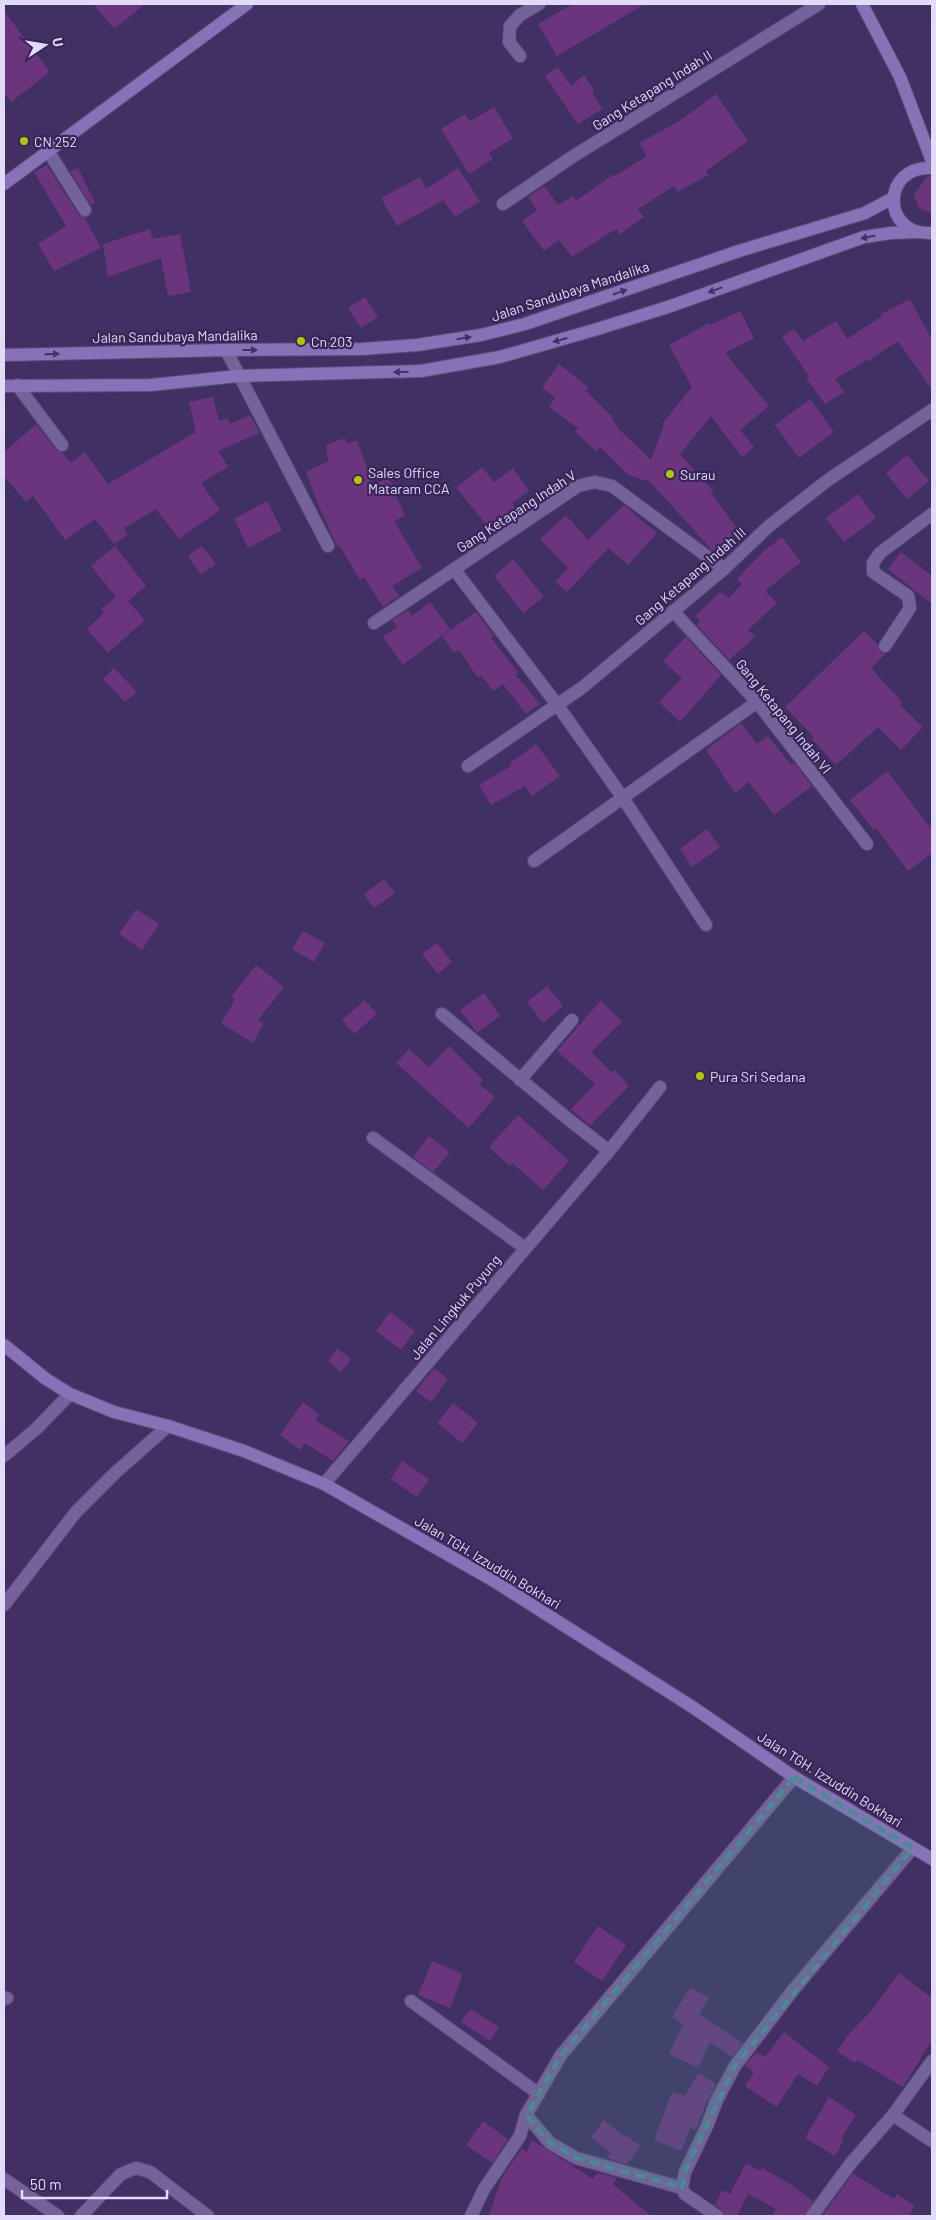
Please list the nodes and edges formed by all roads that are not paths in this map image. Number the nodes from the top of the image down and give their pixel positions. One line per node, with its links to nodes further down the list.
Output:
1 (248, 4): 6 (main road)
2 (539, 4): 5 (street)
3 (819, 4): 11 (street, Gang Ketapang Indah II)
4 (862, 4): 7 (main road)
5 (520, 56)
6 (48, 151): 9 (main road); 12 (street)
7 (932, 160)
8 (932, 168): 10 (main road)
9 (4, 184)
10 (893, 198): 13 (main road); 15 (main road, Jalan Sandubaya Mandalika, one-way to 10)
11 (503, 204)
12 (85, 210)
13 (917, 232): 14 (main road); 17 (main road, one-way to 17)
14 (932, 234)
15 (226, 350): 16 (main road, Jalan Sandubaya Mandalika, one-way to 15); 17 (street)
16 (4, 355)
17 (238, 376): 19 (main road); 23 (street)
18 (4, 386): 19 (main road)
19 (17, 386): 21 (street)
20 (932, 410): 25 (street, Gang Ketapang Indah III)
21 (62, 445)
22 (932, 514): 28 (street)
23 (328, 546)
24 (454, 569): 25 (street, Gang Ketapang Indah V); 27 (street, Gang Ketapang Indah V); 30 (street)
25 (724, 569): 26 (street, Gang Ketapang Indah III)
26 (673, 611): 29 (street, Gang Ketapang Indah VI); 30 (street, Gang Ketapang Indah III)
27 (374, 623)
28 (885, 646)
29 (757, 702): 32 (street); 33 (street, Gang Ketapang Indah VI)
30 (558, 706): 31 (street, Gang Ketapang Indah III); 32 (street)
31 (468, 766)
32 (623, 798): 34 (street); 35 (street)
33 (867, 844)
34 (534, 860)
35 (706, 925)
36 (442, 1014): 38 (street)
37 (572, 1020): 38 (street)
38 (520, 1080): 41 (street)
39 (660, 1087): 41 (street, Jalan Lingkuk Puyung)
40 (373, 1138): 42 (street)
41 (608, 1150): 42 (street, Jalan Lingkuk Puyung)
42 (525, 1248): 47 (street, Jalan Lingkuk Puyung)
43 (4, 1345): 44 (main road, Jalan TGH. Izzuddin Bokhari)
44 (70, 1394): 45 (main road, Jalan TGH. Izzuddin Bokhari); 46 (street)
45 (168, 1426): 47 (main road, Jalan TGH. Izzuddin Bokhari); 48 (street)
46 (4, 1456)
47 (324, 1484): 49 (main road, Jalan TGH. Izzuddin Bokhari)
48 (4, 1605)
49 (794, 1777): 50 (main road, Jalan TGH. Izzuddin Bokhari); 54 (street)
50 (913, 1848): 51 (main road, Jalan TGH. Izzuddin Bokhari); 59 (street)
51 (932, 1859)
52 (412, 2001): 54 (street)
53 (932, 2061): 56 (street)
54 (539, 2094): 55 (street)
55 (526, 2115): 59 (street); 63 (street)
56 (893, 2115): 57 (street); 65 (street)
57 (932, 2141)
58 (4, 2179): 60 (street)
59 (682, 2188): 64 (street)
60 (58, 2216)
61 (81, 2216): 62 (street)
62 (208, 2216)
63 (471, 2216)
64 (717, 2216)
65 (812, 2216)

